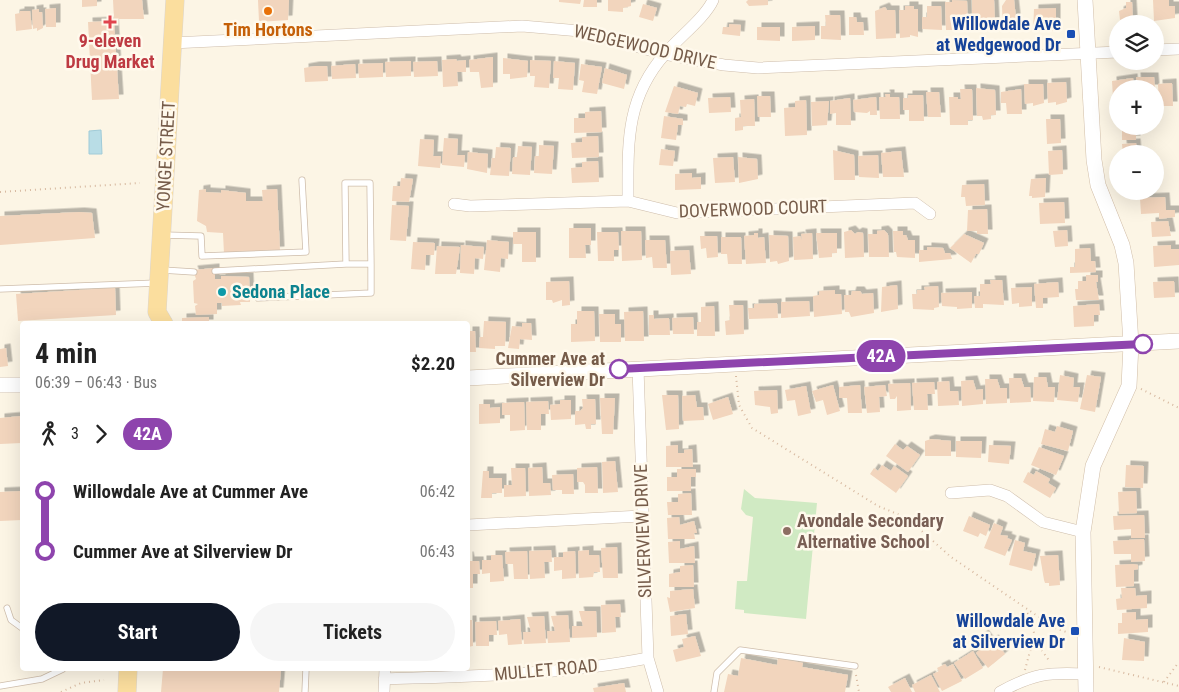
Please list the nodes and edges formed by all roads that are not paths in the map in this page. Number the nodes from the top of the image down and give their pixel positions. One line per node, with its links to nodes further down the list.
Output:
1 (175, 0): 4 (main road, YONGE STREET)
2 (713, 0): 8 (street)
3 (1085, 0): 9 (street)
4 (172, 43): 8 (street, WEDGEWOOD DRIVE); 14 (main road, YONGE STREET)
5 (1179, 49): 6 (street)
6 (1164, 50)
7 (1109, 53): 9 (street, WEDGEWOOD DRIVE)
8 (664, 54): 9 (street, WEDGEWOOD DRIVE); 11 (street)
9 (1088, 54): 24 (street)
10 (302, 180): 14 (lane)
11 (628, 201): 12 (street, DOVERWOOD COURT); 13 (street, DOVERWOOD COURT)
12 (454, 204)
13 (930, 214)
14 (161, 235): 19 (main road, YONGE STREET)
15 (346, 264): 16 (lane); 16 (lane); 17 (lane)
16 (371, 264): 21 (lane)
17 (215, 271)
18 (194, 272): 19 (lane)
19 (159, 277): 20 (lane); 22 (main road, YONGE STREET)
20 (0, 289)
21 (258, 298)
22 (155, 320)
23 (1179, 342): 24 (street)
24 (1131, 344): 25 (street); 32 (street)
25 (638, 368): 26 (street); 30 (street, SILVERVIEW DRIVE)
26 (470, 378)
27 (0, 385): 28 (street)
28 (20, 385)
29 (951, 493): 32 (street)
30 (641, 516): 31 (street); 35 (street, SILVERVIEW DRIVE)
31 (470, 525)
32 (1083, 532): 37 (street)
33 (7, 608): 34 (lane)
34 (20, 627)
35 (648, 658): 41 (street, MULLET ROAD); 46 (street, SILVERVIEW DRIVE)
36 (855, 666): 47 (lane)
37 (1085, 668): 48 (street); 49 (street)
38 (59, 671): 42 (lane)
39 (128, 671): 43 (main road)
40 (306, 671): 44 (lane)
41 (385, 674): 45 (street)
42 (0, 686)
43 (127, 692)
44 (305, 692)
45 (384, 692)
46 (658, 692)
47 (714, 692)
48 (1000, 692)
49 (1086, 692)

